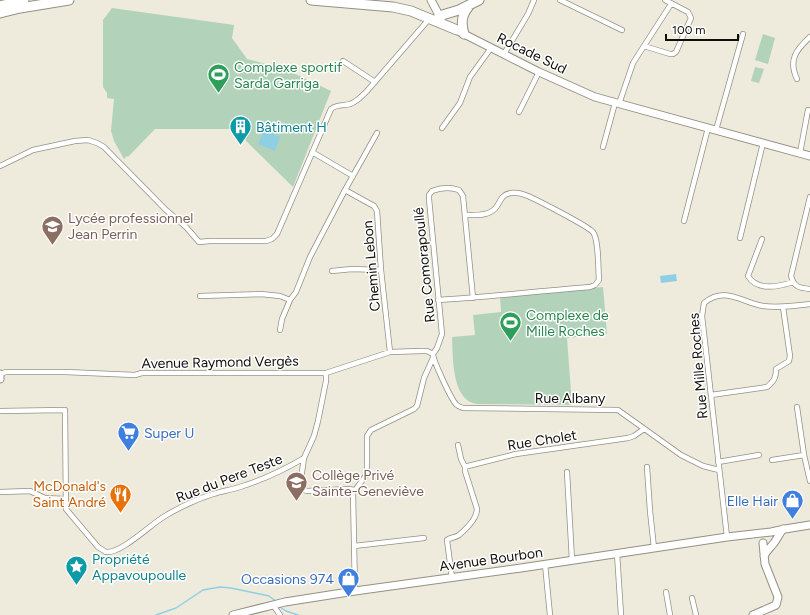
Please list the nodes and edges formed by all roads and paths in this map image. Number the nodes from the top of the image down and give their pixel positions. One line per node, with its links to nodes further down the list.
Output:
1 (24, 0): 11 (highway)
2 (69, 0): 12 (highway)
3 (311, 0): 14 (highway)
4 (431, 0): 13 (street)
5 (479, 0): 10 (highway)
6 (534, 0): 21 (street)
7 (560, 0): 15 (street)
8 (665, 0): 9 (street)
9 (671, 4): 19 (street); 19 (street)
10 (469, 5): 13 (highway); 16 (highway)
11 (0, 6)
12 (0, 13)
13 (439, 16): 14 (street); 16 (street, Rocade Sud)
14 (428, 18): 16 (highway); 25 (street)
15 (622, 30)
16 (460, 32): 20 (street, Rocade Sud)
17 (743, 34): 31 (street)
18 (810, 37): 24 (street)
19 (644, 46): 26 (street)
20 (491, 48): 21 (street, Rocade Sud); 29 (street)
21 (504, 54): 23 (street, Rocade Sud)
22 (343, 61): 25 (street)
23 (540, 72): 26 (street, Rocade Sud); 28 (street)
24 (797, 79)
25 (375, 82): 35 (street)
26 (617, 103): 30 (street, Rocade Sud); 34 (street)
27 (808, 110): 36 (street)
28 (519, 112)
29 (442, 128)
30 (708, 128): 31 (street, Rocade Sud); 43 (street)
31 (716, 130): 33 (street, Rocade Sud)
32 (377, 133): 39 (street)
33 (763, 143): 36 (street, Rocade Sud); 44 (street)
34 (603, 147)
35 (312, 152): 38 (street); 39 (street)
36 (800, 153): 37 (street, Rocade Sud)
37 (810, 156)
38 (0, 166)
39 (353, 176): 40 (street)
40 (345, 190): 47 (street, Chemin Lebon); 52 (street)
41 (810, 197): 48 (street)
42 (465, 215): 51 (street, Rue Comorapoullé); 51 (street); 53 (street, Rue Comorapoullé)
43 (684, 221)
44 (740, 238)
45 (762, 239): 48 (street)
46 (332, 270): 47 (street)
47 (381, 270): 57 (street, Chemin Lebon)
48 (793, 282): 49 (street)
49 (810, 289)
50 (200, 296): 52 (street)
51 (473, 298): 53 (street)
52 (290, 300): 56 (street)
53 (438, 300): 58 (street, Rue Comorapoullé)
54 (810, 304): 55 (street, Rue Mille Roches)
55 (783, 307): 64 (street); 64 (street, Rue Mille Roches)
56 (280, 330)
57 (390, 352): 58 (street, Avenue Raymond Vergès); 61 (street, Avenue Raymond Vergès)
58 (433, 356): 59 (street, Rue Albany); 60 (street)
59 (437, 367): 60 (street); 67 (street, Rue Albany)
60 (427, 370): 81 (street)
61 (326, 373): 62 (street, Avenue Raymond Vergès); 71 (street, Rue du Pere Teste)
62 (0, 374): 63 (street)
63 (0, 379)
64 (711, 395): 73 (street, Rue Mille Roches)
65 (797, 406): 70 (street)
66 (0, 411): 83 (street, Rue du Pere Teste)
67 (644, 429): 75 (street, Rue Cholet); 78 (street, Rue Albany)
68 (458, 445): 75 (street)
69 (759, 455): 73 (street)
70 (804, 455): 72 (street); 80 (street)
71 (304, 458): 74 (street); 77 (street, Rue du Pere Teste)
72 (772, 460)
73 (718, 462): 78 (street, Rue Mille Roches)
74 (303, 466): 77 (street); 81 (street)
75 (466, 467): 94 (street)
76 (647, 467): 90 (street)
77 (288, 468): 83 (street, Rue du Pere Teste)
78 (719, 470): 86 (street, Rue Mille Roches)
79 (567, 472): 92 (street)
80 (810, 480)
81 (354, 490): 89 (street)
82 (0, 492): 83 (street)
83 (65, 499)
84 (810, 525): 85 (street, Avenue Bourbon)
85 (783, 529): 88 (street, Avenue Bourbon); 88 (street)
86 (727, 537): 88 (street, Avenue Bourbon); 90 (street, Avenue Bourbon)
87 (424, 538): 89 (street)
88 (766, 539): 105 (street)
89 (354, 546): 95 (street)
90 (654, 548): 91 (street, Avenue Bourbon)
91 (617, 553): 92 (street, Avenue Bourbon); 102 (street)
92 (572, 560): 93 (street, Avenue Bourbon)
93 (545, 564): 94 (street, Avenue Bourbon); 101 (street)
94 (452, 578): 95 (street, Avenue Bourbon)
95 (355, 591): 98 (street, Avenue Bourbon)
96 (666, 592): 103 (street)
97 (692, 598): 104 (street)
98 (277, 604): 99 (street, Avenue Bourbon); 100 (street)
99 (234, 615)
100 (280, 615)
101 (550, 615)
102 (621, 615)
103 (670, 615)
104 (696, 615)
105 (753, 615)

